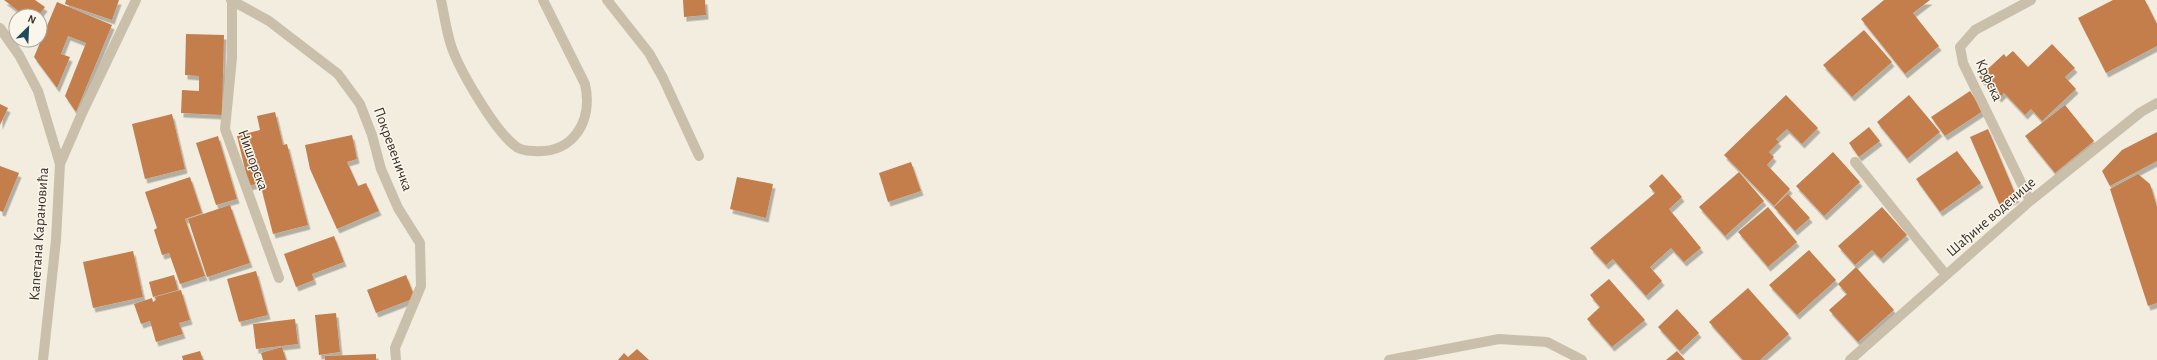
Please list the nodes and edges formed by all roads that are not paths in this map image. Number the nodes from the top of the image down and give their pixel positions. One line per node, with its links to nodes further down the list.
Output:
1 (136, 0): 11 (street)
2 (232, 0): 14 (street, Нишорска); 16 (street, Покревеничка)
3 (441, 0): 4 (street)
4 (543, 0)
5 (607, 0): 9 (street)
6 (2031, 0): 12 (street, Крфска)
7 (0, 28): 11 (street, Капетана Карановића)
8 (2157, 104): 12 (street, Шађине воденице)
9 (699, 156)
10 (1855, 162): 13 (street)
11 (60, 164): 15 (street, Капетана Карановића)
12 (2030, 201): 13 (street, Шађине воденице)
13 (1946, 275): 19 (street, Шађине воденице)
14 (280, 278)
15 (43, 360)
16 (396, 360)
17 (1389, 360): 18 (street)
18 (1582, 360)
19 (1850, 360)

